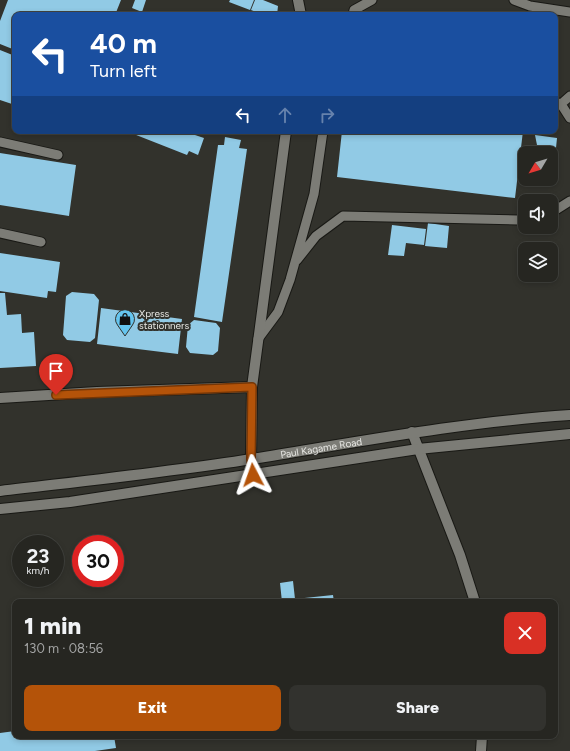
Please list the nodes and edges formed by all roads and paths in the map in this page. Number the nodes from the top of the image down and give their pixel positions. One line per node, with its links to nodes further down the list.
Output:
1 (298, 0): 5 (main road)
2 (372, 0): 6 (lane)
3 (514, 0): 4 (lane)
4 (530, 7): 7 (lane)
5 (300, 12)
6 (354, 12)
7 (570, 12)
8 (570, 96): 9 (lane)
9 (558, 103): 10 (lane)
10 (570, 118)
11 (286, 134): 21 (main road)
12 (323, 134): 20 (lane)
13 (0, 142): 14 (lane)
14 (58, 156)
15 (570, 202): 16 (lane)
16 (558, 209)
17 (518, 220): 20 (lane)
18 (0, 233): 19 (lane)
19 (41, 242)
20 (297, 260): 21 (lane)
21 (258, 339): 22 (main road)
22 (252, 387): 23 (main road); 28 (main road)
23 (0, 398)
24 (570, 415): 25 (main road, Paul Kagame Road)
25 (412, 432): 27 (main road); 28 (main road, Paul Kagame Road)
26 (570, 434): 27 (main road)
27 (418, 450): 29 (main road); 32 (main road)
28 (251, 459): 29 (main road); 30 (main road, Paul Kagame Road)
29 (253, 475): 31 (main road)
30 (0, 491)
31 (0, 509)
32 (474, 599)
33 (482, 739): 34 (main road)
34 (481, 751)

